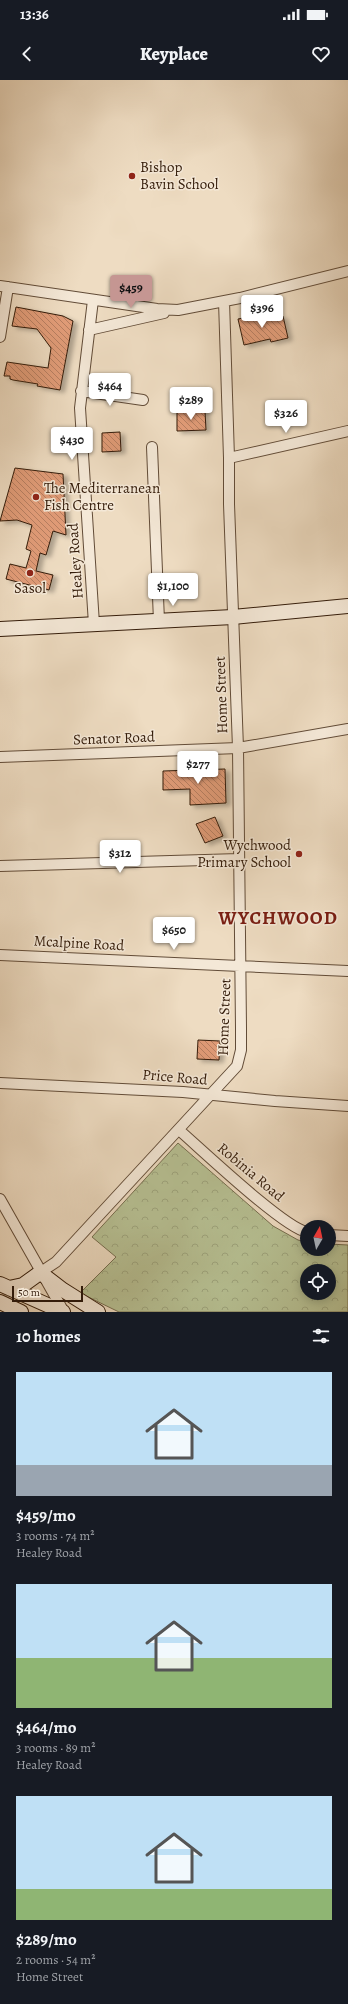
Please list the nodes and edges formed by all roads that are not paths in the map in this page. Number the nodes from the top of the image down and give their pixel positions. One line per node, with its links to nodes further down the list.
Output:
1 (348, 271): 4 (street)
2 (4, 287): 3 (street); 7 (street)
3 (93, 300): 5 (street); 6 (street, Healey Road)
4 (224, 301): 5 (street); 12 (street, Home Street)
5 (178, 310): 6 (street)
6 (89, 330): 8 (street, Healey Road)
7 (0, 337)
8 (81, 391): 9 (street); 16 (street, Healey Road)
9 (142, 400)
10 (348, 431): 12 (street)
11 (152, 447): 15 (street)
12 (229, 458): 14 (street, Home Street)
13 (348, 606): 14 (main road)
14 (233, 617): 15 (main road); 19 (street, Home Street)
15 (159, 621): 16 (main road)
16 (94, 624): 17 (main road)
17 (0, 629)
18 (348, 729): 19 (street, Senator Road)
19 (238, 748): 20 (street, Senator Road); 21 (street, Home Street)
20 (0, 757)
21 (239, 859): 22 (street); 24 (street, Home Street)
22 (0, 866)
23 (0, 955): 24 (street, Mcalpine Road)
24 (241, 966): 25 (street, Mcalpine Road); 27 (street, Home Street)
25 (348, 971)
26 (0, 1083): 27 (street, Price Road)
27 (210, 1096): 28 (street, Price Road); 29 (street, Home Street)
28 (348, 1106)
29 (179, 1130): 31 (street, Robinia Road); 34 (street, Home Street)
30 (0, 1199): 34 (street)
31 (300, 1228)
32 (336, 1235): 33 (street)
33 (348, 1236)
34 (42, 1273): 35 (main road); 38 (street); 39 (main road)
35 (5, 1286): 38 (main road)
36 (0, 1302): 37 (main road)
37 (21, 1312)
38 (64, 1312)
39 (98, 1312)

